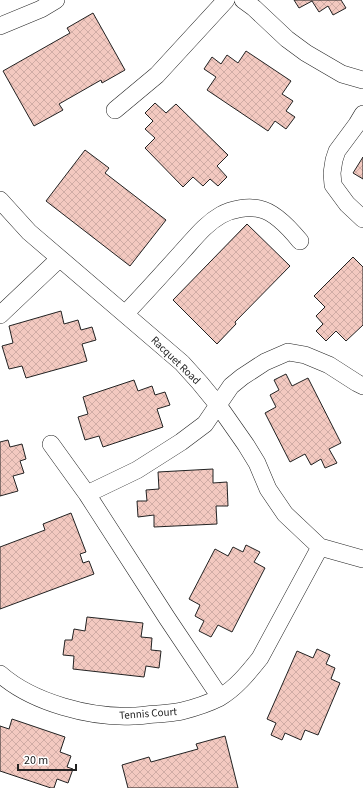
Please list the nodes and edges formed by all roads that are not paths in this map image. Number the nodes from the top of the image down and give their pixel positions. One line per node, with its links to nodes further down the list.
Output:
1 (56, 0): 4 (street)
2 (226, 0): 6 (street)
3 (243, 0): 5 (street)
4 (0, 26)
5 (363, 80)
6 (115, 110)
7 (363, 114): 9 (street)
8 (0, 200): 11 (street, Racquet Road)
9 (363, 219)
10 (300, 241): 12 (street)
11 (59, 259): 12 (street, Racquet Road); 13 (street)
12 (125, 314): 15 (street, Racquet Road)
13 (0, 315)
14 (363, 386): 15 (street)
15 (218, 405): 17 (street); 18 (street, Racquet Road)
16 (51, 444): 17 (street)
17 (87, 494): 21 (street)
18 (320, 547): 19 (street, Racquet Road); 21 (street, Tennis Court)
19 (363, 559)
20 (0, 674): 21 (street, Tennis Court)
21 (220, 697)

